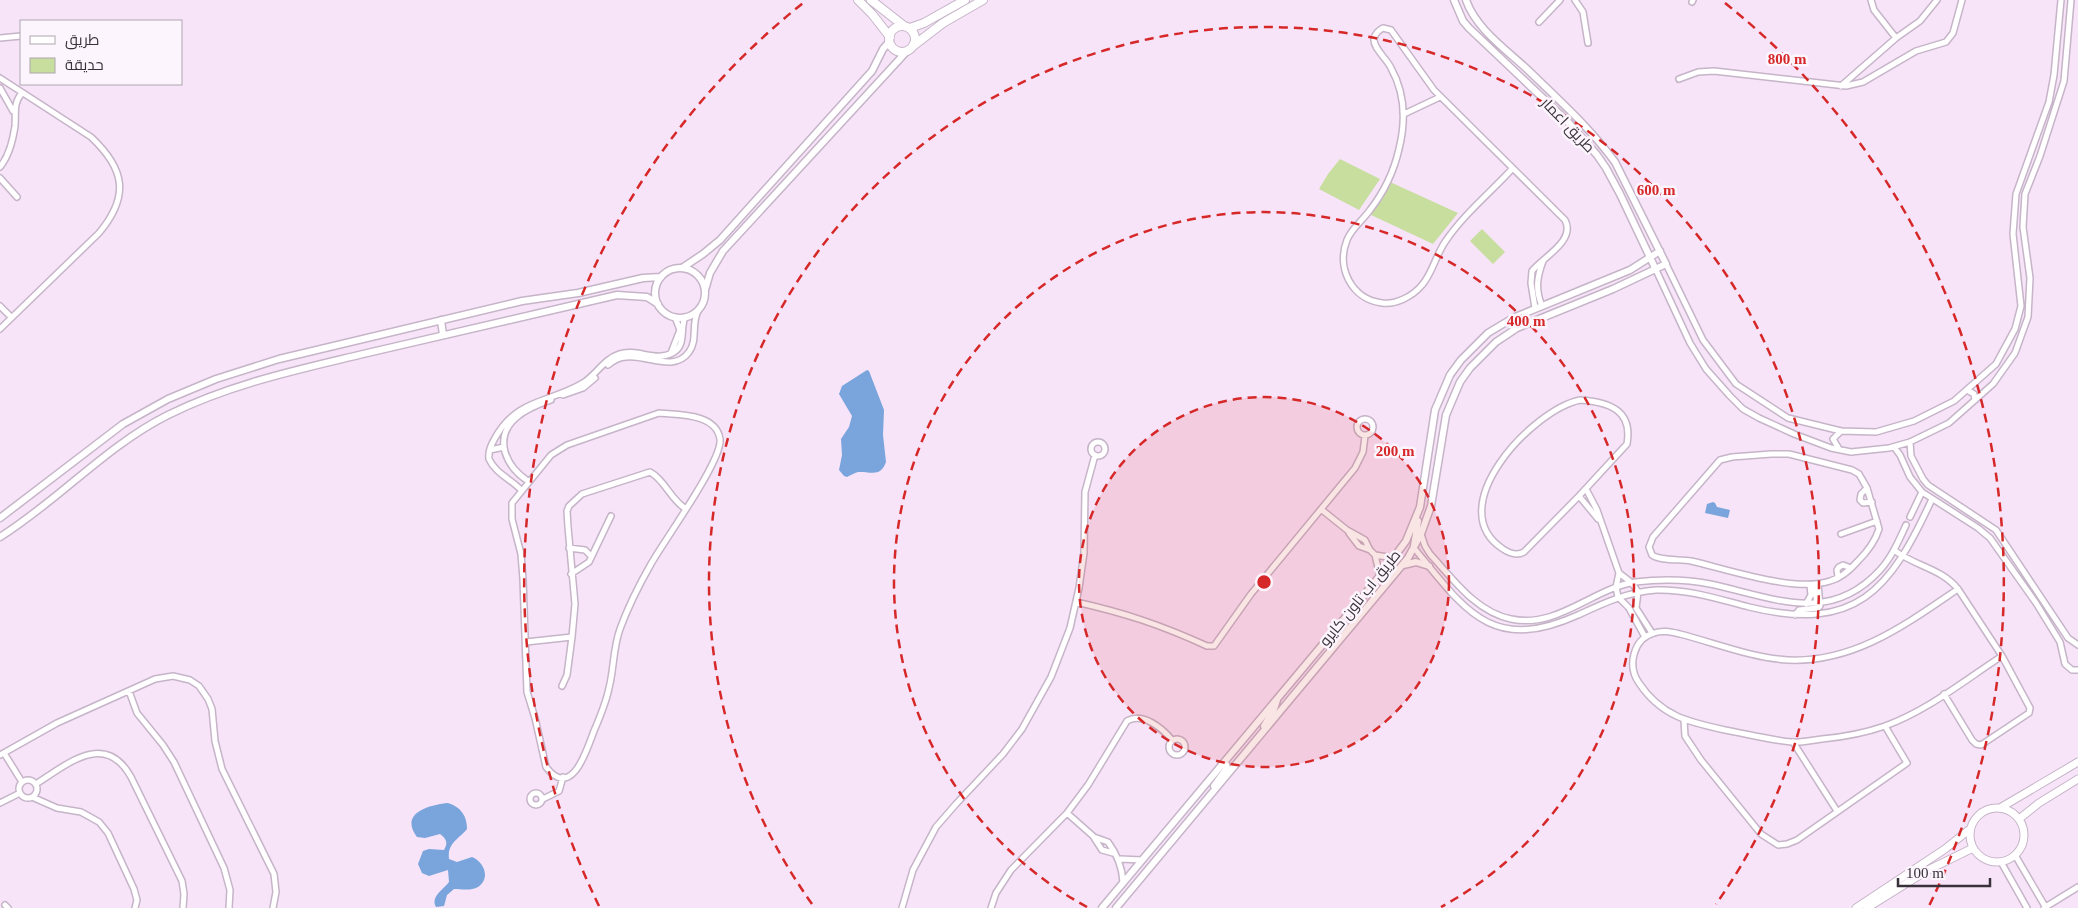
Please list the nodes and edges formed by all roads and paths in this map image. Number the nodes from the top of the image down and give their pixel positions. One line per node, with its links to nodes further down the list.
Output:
1 (858, 0): 19 (main road)
2 (871, 0): 15 (main road)
3 (965, 0): 15 (main road)
4 (983, 0): 21 (main road)
5 (1454, 0): 35 (street, طريق اعمار)
6 (1466, 0): 34 (street, طريق اعمار)
7 (1560, 0): 14 (street)
8 (1575, 0): 20 (street)
9 (1871, 0): 18 (street)
10 (1937, 0): 18 (street)
11 (1962, 0): 24 (street)
12 (2061, 0): 62 (street)
13 (2071, 0): 63 (street)
14 (1539, 22)
15 (907, 27): 19 (main road); 21 (main road)
16 (20, 36): 17 (street)
17 (0, 38)
18 (1896, 38): 24 (street)
19 (890, 39): 21 (main road); 37 (street)
20 (1588, 43)
21 (910, 48): 41 (street)
22 (0, 78): 26 (street)
23 (1679, 79): 24 (street)
24 (1841, 86)
25 (0, 88): 28 (street)
26 (22, 92): 28 (street); 52 (street)
27 (1440, 97): 29 (street); 29 (street); 31 (street)
28 (15, 113): 30 (street)
29 (1404, 114): 31 (street)
30 (0, 167)
31 (1512, 169): 47 (street)
32 (0, 178): 33 (street)
33 (17, 197)
34 (1660, 251): 35 (street, طريق اب تاون كايرو); 36 (street, طريق اعمار)
35 (1651, 257): 38 (street, طريق اعمار); 40 (street, طريق اب تاون كايرو)
36 (1666, 264): 38 (street, طريق اب تاون كايرو); 64 (street)
37 (682, 268): 39 (street); 41 (street)
38 (1656, 270): 42 (street, طريق اب تاون كايرو); 69 (street)
39 (661, 277): 43 (street); 45 (street)
40 (1590, 287): 42 (street); 44 (street, طريق اب تاون كايرو)
41 (705, 290): 48 (street)
42 (1596, 296): 50 (street, طريق اب تاون كايرو)
43 (532, 300): 51 (street); 55 (street)
44 (1551, 303): 47 (street, طريق اب تاون كايرو); 50 (street)
45 (658, 304): 51 (street); 53 (street)
46 (0, 306): 52 (street)
47 (1539, 307): 49 (street, طريق اب تاون كايرو)
48 (698, 310): 54 (street); 61 (street)
49 (1526, 312): 56 (street); 84 (street, طريق اب تاون كايرو)
50 (1555, 312): 56 (street, طريق اب تاون كايرو)
51 (534, 314): 59 (street)
52 (11, 317): 57 (street)
53 (675, 317): 54 (street); 58 (street)
54 (685, 317): 58 (street)
55 (441, 320): 59 (street); 89 (street)
56 (1529, 322): 93 (street, طريق اب تاون كايرو)
57 (0, 329)
58 (681, 334): 60 (street)
59 (444, 335): 95 (street)
60 (671, 353): 61 (street); 70 (street)
61 (678, 360): 67 (street)
62 (1967, 390): 63 (street); 64 (street)
63 (1975, 400): 66 (street)
64 (1841, 431): 69 (street)
65 (1365, 436): 86 (street)
66 (1910, 442): 68 (street); 73 (street)
67 (504, 447): 70 (street); 72 (street)
68 (1894, 447): 69 (street); 75 (street)
69 (1838, 449)
70 (490, 450): 74 (street)
71 (1095, 455): 115 (street)
72 (511, 466): 74 (street); 76 (street)
73 (1918, 472): 75 (street); 123 (street)
74 (503, 474): 79 (street)
75 (1910, 477): 80 (street)
76 (528, 481): 79 (street); 85 (street)
77 (1867, 488): 83 (street); 83 (street); 110 (street)
78 (1586, 489): 81 (street); 81 (street); 92 (street)
79 (521, 490): 122 (street)
80 (1922, 492): 82 (street); 88 (street)
81 (1579, 496): 92 (street)
82 (1932, 499): 101 (street); 125 (street)
83 (1872, 502): 90 (street)
84 (1420, 508): 97 (street); 102 (street, طريق اب تاون كايرو)
85 (686, 509): 96 (street); 138 (street)
86 (1322, 510): 100 (street); 115 (street)
87 (611, 516): 99 (street)
88 (1910, 516)
89 (0, 518)
90 (1877, 521): 94 (street); 110 (street)
91 (1906, 524): 98 (street)
92 (1603, 525): 105 (street)
93 (1421, 534): 97 (street, طريق اب تاون كايرو); 111 (street)
94 (1841, 534)
95 (0, 537)
96 (569, 548): 99 (street); 106 (street)
97 (1414, 548): 103 (street, طريق اب تاون كايرو); 104 (street)
98 (1894, 550): 101 (street); 116 (street)
99 (590, 555): 106 (street)
100 (1375, 555): 102 (street); 107 (street)
101 (1902, 557): 112 (street); 118 (street)
102 (1394, 558): 107 (street, طريق اب تاون كايرو)
103 (1403, 565): 104 (street); 108 (street, طريق اب تاون كايرو)
104 (1429, 566): 114 (street)
105 (1619, 573): 109 (street); 111 (street)
106 (571, 574): 120 (street)
107 (1380, 576): 108 (street); 129 (street, طريق اب تاون كايرو)
108 (1387, 583): 132 (street, طريق اب تاون كايرو)
109 (1632, 583): 111 (street); 113 (street); 117 (street)
110 (1814, 584): 116 (street); 117 (street)
111 (1616, 587): 114 (street)
112 (1958, 589): 119 (street); 124 (street)
113 (1638, 592): 114 (street); 118 (street); 119 (street)
114 (1618, 597): 121 (street)
115 (1076, 602): 165 (street)
116 (1819, 603): 117 (street); 118 (street)
117 (1806, 604)
118 (1795, 615)
119 (1652, 633): 121 (street)
120 (572, 637): 122 (street); 126 (street)
121 (1645, 637): 130 (street)
122 (526, 642): 138 (street)
123 (2078, 644)
124 (2002, 656): 128 (street); 128 (street)
125 (2078, 670)
126 (562, 686)
127 (129, 691): 135 (street); 163 (street); 164 (street)
128 (1944, 694): 131 (street)
129 (1278, 696): 132 (street); 137 (street, طريق اب تاون كايرو)
130 (1684, 720): 134 (street); 148 (street)
131 (1885, 726): 134 (street); 148 (street)
132 (1266, 727): 144 (street, طريق اب تاون كايرو)
133 (1172, 740): 149 (street)
134 (1793, 742): 148 (street)
135 (2, 754): 140 (street)
136 (2078, 762): 147 (main road)
137 (1222, 764): 144 (street); 157 (street, طريق اب تاون كايرو)
138 (563, 777): 145 (street)
139 (2078, 779): 150 (main road)
140 (22, 782): 141 (street); 142 (street)
141 (36, 784): 143 (street); 162 (street)
142 (20, 793): 143 (street); 146 (street)
143 (32, 797): 161 (street)
144 (1208, 798): 168 (street, طريق اب تاون كايرو)
145 (543, 799)
146 (0, 803)
147 (2000, 808): 150 (main road); 151 (main road)
148 (1837, 811)
149 (1067, 813): 152 (street); 166 (street)
150 (2019, 819): 155 (main road)
151 (1970, 829): 153 (main road); 169 (main road)
152 (1093, 836): 154 (street); 154 (street)
153 (1972, 848): 158 (main road); 170 (main road)
154 (1113, 852): 156 (street)
155 (2015, 855): 158 (main road); 172 (street)
156 (1120, 859): 157 (street); 159 (street)
157 (1142, 860): 159 (street, طريق اب تاون كايرو)
158 (2001, 862): 171 (street)
159 (1123, 882): 167 (street, طريق اب تاون كايرو)
160 (2078, 887): 172 (street)
161 (135, 908)
162 (183, 908)
163 (229, 908)
164 (273, 908)
165 (902, 908)
166 (991, 908)
167 (1102, 908)
168 (1116, 908)
169 (1856, 908)
170 (1868, 908)
171 (2027, 908)
172 (2045, 908)

